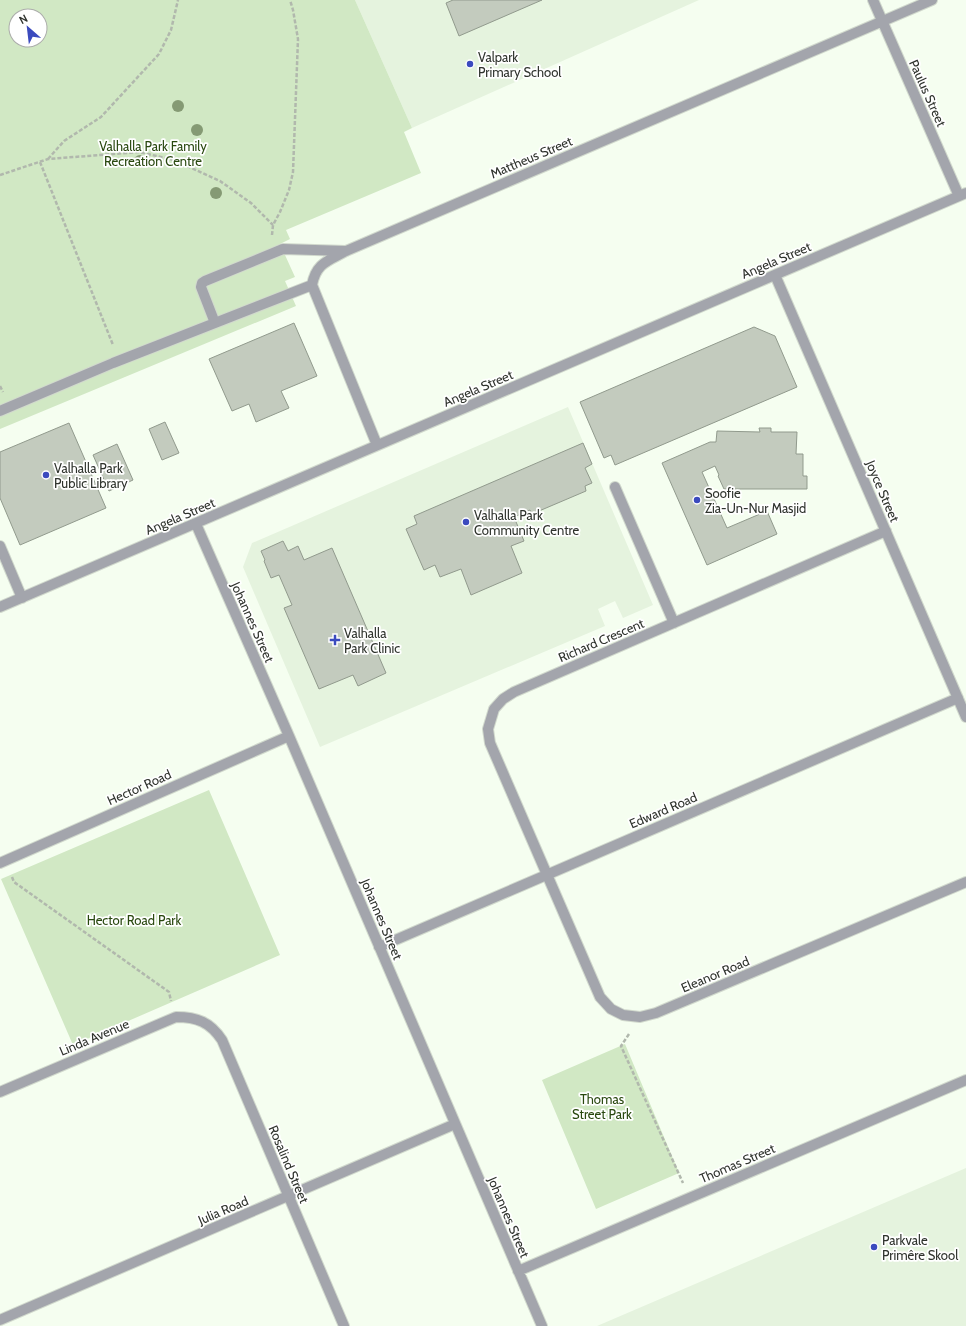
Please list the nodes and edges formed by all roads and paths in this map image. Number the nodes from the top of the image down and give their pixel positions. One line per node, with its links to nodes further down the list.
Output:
1 (178, 0): 6 (path)
2 (290, 0): 10 (path)
3 (874, 0): 5 (street, Paulus Street)
4 (932, 0): 5 (street, Mattheus Street)
5 (882, 21): 9 (street, Paulus Street); 12 (street, Mattheus Street)
6 (48, 159): 7 (path); 10 (path)
7 (40, 162): 8 (path); 16 (path)
8 (0, 175)
9 (962, 195): 13 (street, Angela Street)
10 (273, 225): 11 (path)
11 (278, 251): 12 (street); 15 (street)
12 (346, 251): 14 (street, Mattheus Street)
13 (775, 274): 18 (street, Angela Street); 21 (street, Joyce Street)
14 (312, 285): 15 (street); 18 (street)
15 (215, 323): 16 (street)
16 (113, 363): 17 (street)
17 (0, 411)
18 (377, 445): 20 (street, Angela Street)
19 (615, 487): 25 (street)
20 (196, 524): 23 (street, Angela Street); 28 (street, Johannes Street)
21 (886, 531): 25 (street, Richard Crescent); 26 (street, Joyce Street)
22 (0, 546): 23 (street)
23 (22, 598): 24 (street, Angela Street)
24 (0, 607)
25 (674, 623): 30 (street, Richard Crescent)
26 (958, 698): 27 (street, Joyce Street); 30 (street, Edward Road)
27 (966, 717)
28 (289, 736): 29 (street, Hector Road); 32 (street, Johannes Street)
29 (2, 862): 33 (path)
30 (547, 874): 32 (street, Edward Road); 34 (street)
31 (966, 882): 34 (street, Eleanor Road)
32 (379, 947): 38 (street, Johannes Street)
33 (176, 1017): 35 (street, Linda Avenue); 37 (street, Linda Avenue)
34 (640, 1018): 40 (path)
35 (201, 1020): 39 (street, Rosalind Street)
36 (966, 1080): 40 (street, Thomas Street)
37 (0, 1092)
38 (455, 1124): 39 (street, Julia Road); 41 (street, Johannes Street)
39 (288, 1196): 42 (street, Julia Road); 43 (street, Rosalind Street)
40 (690, 1198): 41 (street, Thomas Street)
41 (518, 1271): 44 (street, Johannes Street)
42 (0, 1320)
43 (344, 1326)
44 (542, 1326)

